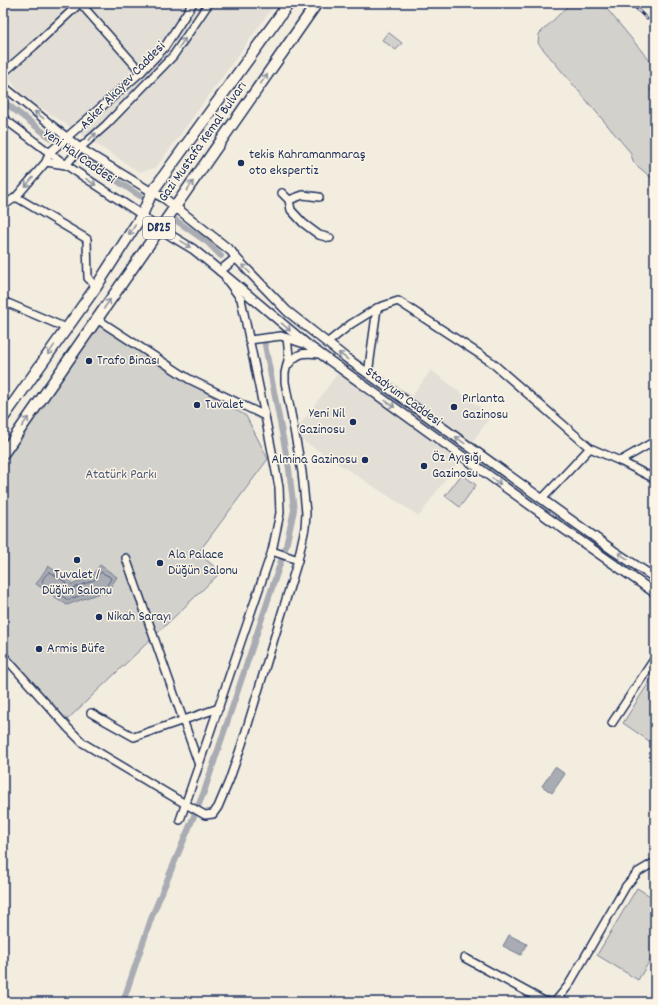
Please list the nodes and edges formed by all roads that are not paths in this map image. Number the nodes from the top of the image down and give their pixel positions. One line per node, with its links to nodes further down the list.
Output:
1 (80, 3): 6 (street); 7 (street)
2 (193, 3): 6 (street, Asker Akayev Caddesi)
3 (209, 3): 11 (street, Asker Akayev Caddesi, one-way to 3)
4 (289, 3): 15 (highway, Gazi Mustafa Kemal Bulvarı / D825)
5 (317, 3): 21 (highway, Gazi Mustafa Kemal Bulvarı / D825, one-way to 5)
6 (141, 72): 10 (street, Asker Akayev Caddesi)
7 (3, 73)
8 (3, 86): 10 (street, Yeni Hal Caddesi, one-way to 8)
9 (3, 118): 12 (street, Yeni Hal Caddesi)
10 (66, 137): 11 (street, Yeni Hal Caddesi); 12 (street, Asker Akayev Caddesi)
11 (80, 148): 14 (street, Asker Akayev Caddesi); 15 (street, Yeni Hal Caddesi)
12 (49, 153): 13 (street); 14 (street, Yeni Hal Caddesi)
13 (46, 162): 14 (street); 17 (street, one-way to 17)
14 (66, 165): 22 (street, Yeni Hal Caddesi, one-way to 22)
15 (152, 192): 21 (main road, Stadyum Caddesi); 22 (highway, Gazi Mustafa Kemal Bulvarı / D825)
16 (282, 193): 19 (street)
17 (16, 197): 20 (street); 27 (street)
18 (319, 197): 19 (street)
19 (290, 200): 24 (street)
20 (3, 206)
21 (175, 207): 23 (highway, Gazi Mustafa Kemal Bulvarı / D825); 25 (main road, Stadyum Caddesi)
22 (142, 215): 23 (main road, Stadyum Caddesi); 27 (highway, Gazi Mustafa Kemal Bulvarı / D825, one-way to 27)
23 (160, 228): 26 (main road, Stadyum Caddesi, one-way to 26); 30 (highway, Gazi Mustafa Kemal Bulvarı / D825, one-way to 23)
24 (330, 238)
25 (236, 258): 26 (main road); 34 (main road, Stadyum Caddesi, one-way to 25)
26 (220, 270): 33 (street); 35 (main road, Stadyum Caddesi, one-way to 35)
27 (96, 287): 31 (highway, Gazi Mustafa Kemal Bulvarı / D825)
28 (3, 301): 31 (street)
29 (377, 308): 34 (street); 38 (street); 42 (street)
30 (97, 320): 39 (street); 43 (highway, Gazi Mustafa Kemal Bulvarı / D825, one-way to 30)
31 (66, 328): 40 (highway, Gazi Mustafa Kemal Bulvarı / D825, one-way to 40)
32 (287, 338): 33 (street); 35 (street); 37 (street)
33 (249, 340): 39 (street)
34 (327, 343): 38 (main road, Stadyum Caddesi, one-way to 34)
35 (308, 345): 36 (main road, Stadyum Caddesi)
36 (320, 354): 37 (street); 51 (main road, Stadyum Caddesi, one-way to 51)
37 (287, 367): 49 (street)
38 (368, 374): 46 (main road, Stadyum Caddesi, one-way to 38)
39 (264, 416): 47 (street)
40 (3, 418)
41 (655, 441): 44 (street)
42 (590, 448): 44 (street); 46 (street)
43 (3, 454)
44 (620, 461): 45 (street)
45 (655, 479)
46 (542, 499): 50 (main road, Stadyum Caddesi, one-way to 46)
47 (272, 551): 49 (street); 54 (street)
48 (126, 558): 56 (street)
49 (298, 560): 59 (street)
50 (655, 578)
51 (655, 593)
52 (3, 655): 59 (street)
53 (655, 658): 57 (street)
54 (219, 708): 56 (street); 58 (street)
55 (91, 713): 56 (street)
56 (182, 720): 58 (street)
57 (612, 723)
58 (199, 766): 59 (street)
59 (189, 805): 60 (street)
60 (180, 820)
61 (655, 862): 64 (street)
62 (465, 958): 63 (street)
63 (548, 1002)
64 (554, 1002)

